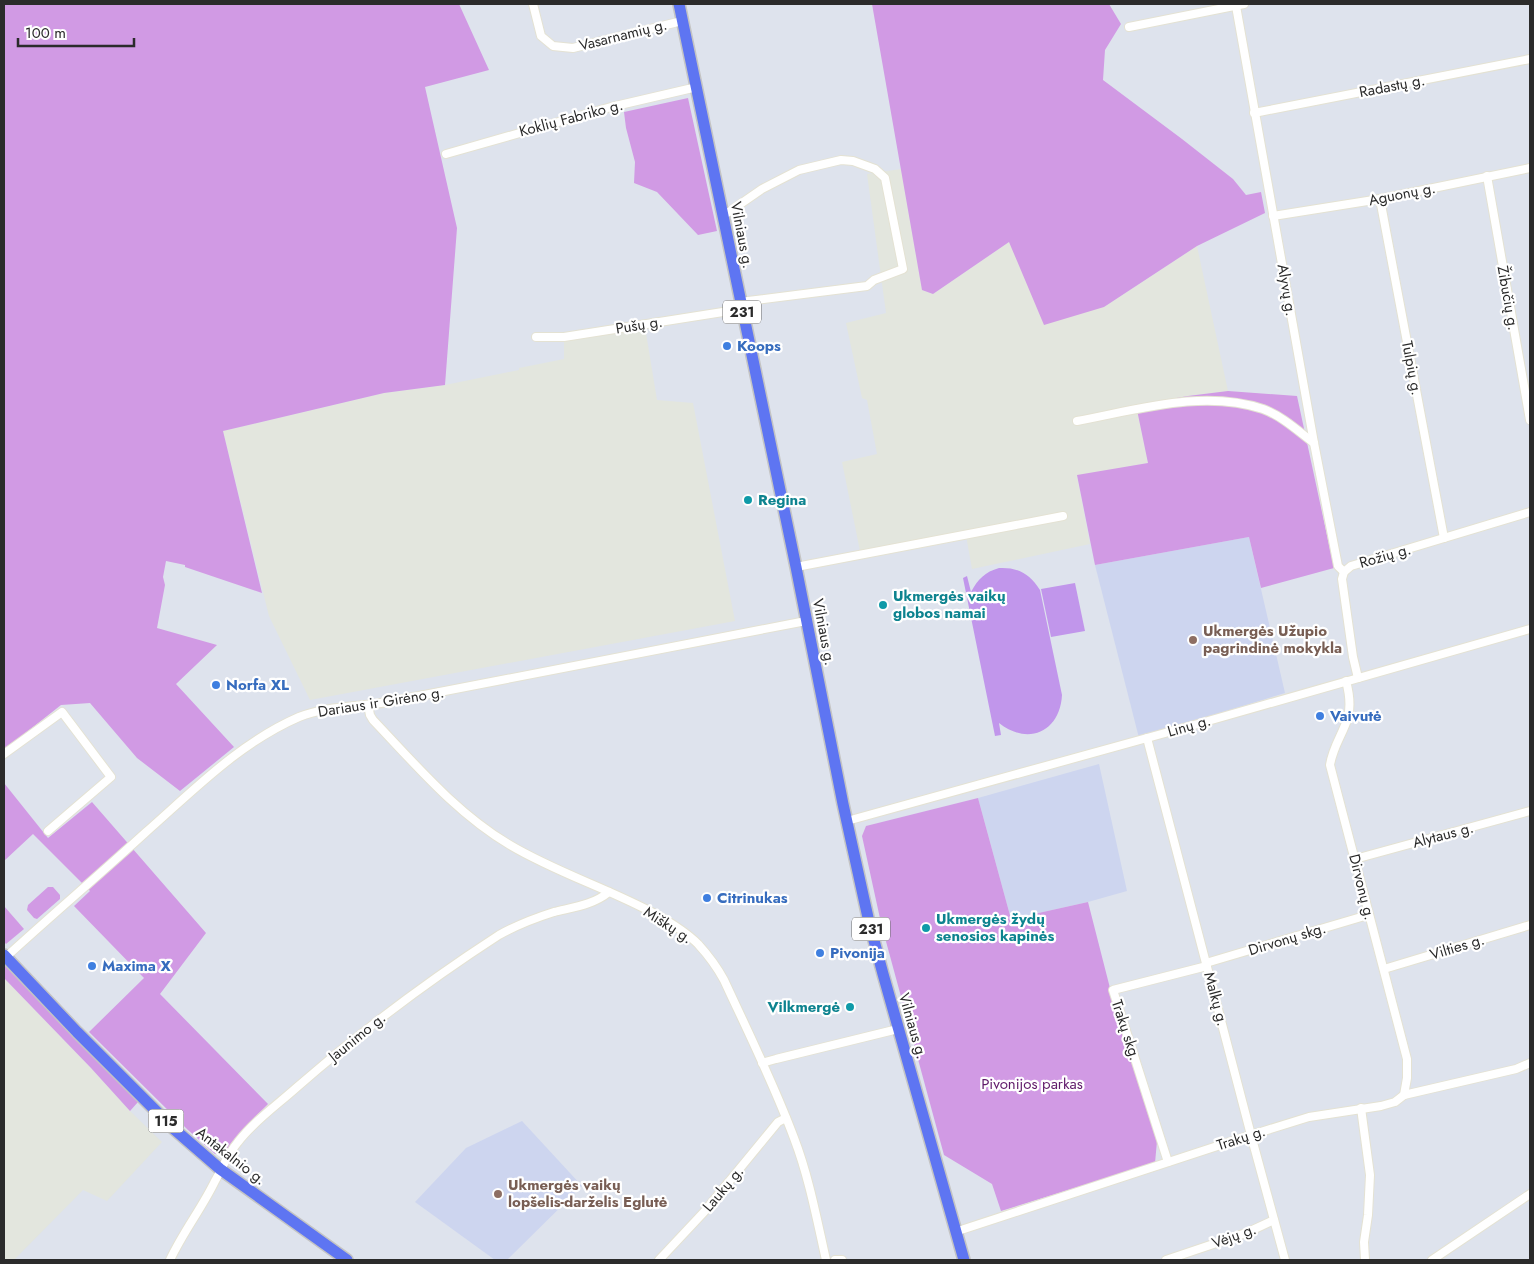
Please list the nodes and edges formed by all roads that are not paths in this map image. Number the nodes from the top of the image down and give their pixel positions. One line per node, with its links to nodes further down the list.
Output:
1 (533, 4): 5 (street, Vasarnamių g.)
2 (679, 4): 5 (main road, Vilniaus g. / 231)
3 (1244, 4): 4 (street)
4 (1236, 6): 6 (street); 9 (street, Alyvų g.)
5 (682, 21): 8 (main road, Vilniaus g. / 231)
6 (1129, 27)
7 (1530, 59): 9 (street, Radastų g.)
8 (697, 87): 10 (street, Koklių Fabriko g.); 14 (main road, Vilniaus g. / 231)
9 (1254, 113): 15 (street, Alyvų g.)
10 (446, 154)
11 (1530, 168): 12 (street, Aguonų g.)
12 (1487, 176): 13 (street, Aguonų g.); 19 (street, Žibučių g.)
13 (1380, 199): 15 (street, Aguonų g.); 23 (street, Tulpių g.)
14 (723, 216): 16 (main road, Vilniaus g. / 231); 16 (street, Pušų g.)
15 (1273, 216): 20 (street, Alyvų g.)
16 (741, 305): 17 (street, Pušų g.); 24 (main road, Vilniaus g. / 231)
17 (536, 337)
18 (1077, 420): 20 (street)
19 (1530, 420)
20 (1314, 443): 25 (street, Alyvų g.)
21 (1530, 512): 23 (street, Rožių g.)
22 (1063, 516): 24 (street)
23 (1444, 538): 25 (street, Rožių g.)
24 (796, 567): 26 (main road, Vilniaus g. / 231)
25 (1344, 572): 28 (street, Rožių g.)
26 (806, 621): 30 (street, Dariaus ir Girėno g.); 34 (main road, Vilniaus g. / 231)
27 (1530, 629): 28 (street, Linų g.)
28 (1358, 678): 29 (street, Linų g.)
29 (1346, 681): 31 (street, Linų g.); 36 (street, Dirvonų g.)
30 (368, 705): 37 (street, Miškų g.); 40 (street, Dariaus ir Girėno g.)
31 (1148, 738): 34 (street, Linų g.); 41 (street, Malkų g.)
32 (4, 754): 35 (street)
33 (1530, 811): 36 (street, Alytaus g.)
34 (847, 821): 43 (main road, Vilniaus g. / 231)
35 (48, 831)
36 (1355, 859): 38 (street, Dirvonų g.)
37 (609, 892): 45 (street, Miškų g.); 51 (street, Jaunimo g.)
38 (1368, 915): 41 (street, Dirvonų skg.); 42 (street, Dirvonų g.)
39 (1530, 925): 42 (street, Vilties g.)
40 (5, 956): 51 (main road, Antakalnio g. / 115)
41 (1207, 965): 49 (street, Malkų g.); 50 (street, Trakų skg.)
42 (1384, 969): 46 (street, Dirvonų g.)
43 (898, 1029): 45 (street); 54 (main road, Vilniaus g. / 231)
44 (1530, 1063): 46 (street, Trakų g.)
45 (762, 1064): 48 (street, Miškų g.)
46 (1404, 1095): 47 (street, Trakų g.)
47 (1361, 1108): 49 (street, Trakų g.); 64 (street)
48 (786, 1118): 57 (street, Laukų g.); 58 (street, Miškų g.)
49 (1251, 1134): 50 (street, Trakų g.); 53 (street, Malkų g.)
50 (1168, 1162): 54 (street, Trakų g.)
51 (220, 1169): 55 (street, Jaunimo g.); 56 (main road, Antakalnio g. / 115)
52 (1530, 1194): 65 (street)
53 (1274, 1220): 62 (street, Vėjų g.); 63 (street, Malkų g.)
54 (955, 1232): 61 (main road, Vilniaus g. / 231)
55 (170, 1260)
56 (348, 1260)
57 (659, 1260)
58 (826, 1260)
59 (835, 1260): 60 (street)
60 (842, 1260)
61 (964, 1260)
62 (1166, 1260)
63 (1285, 1260)
64 (1365, 1260)
65 (1432, 1260)

